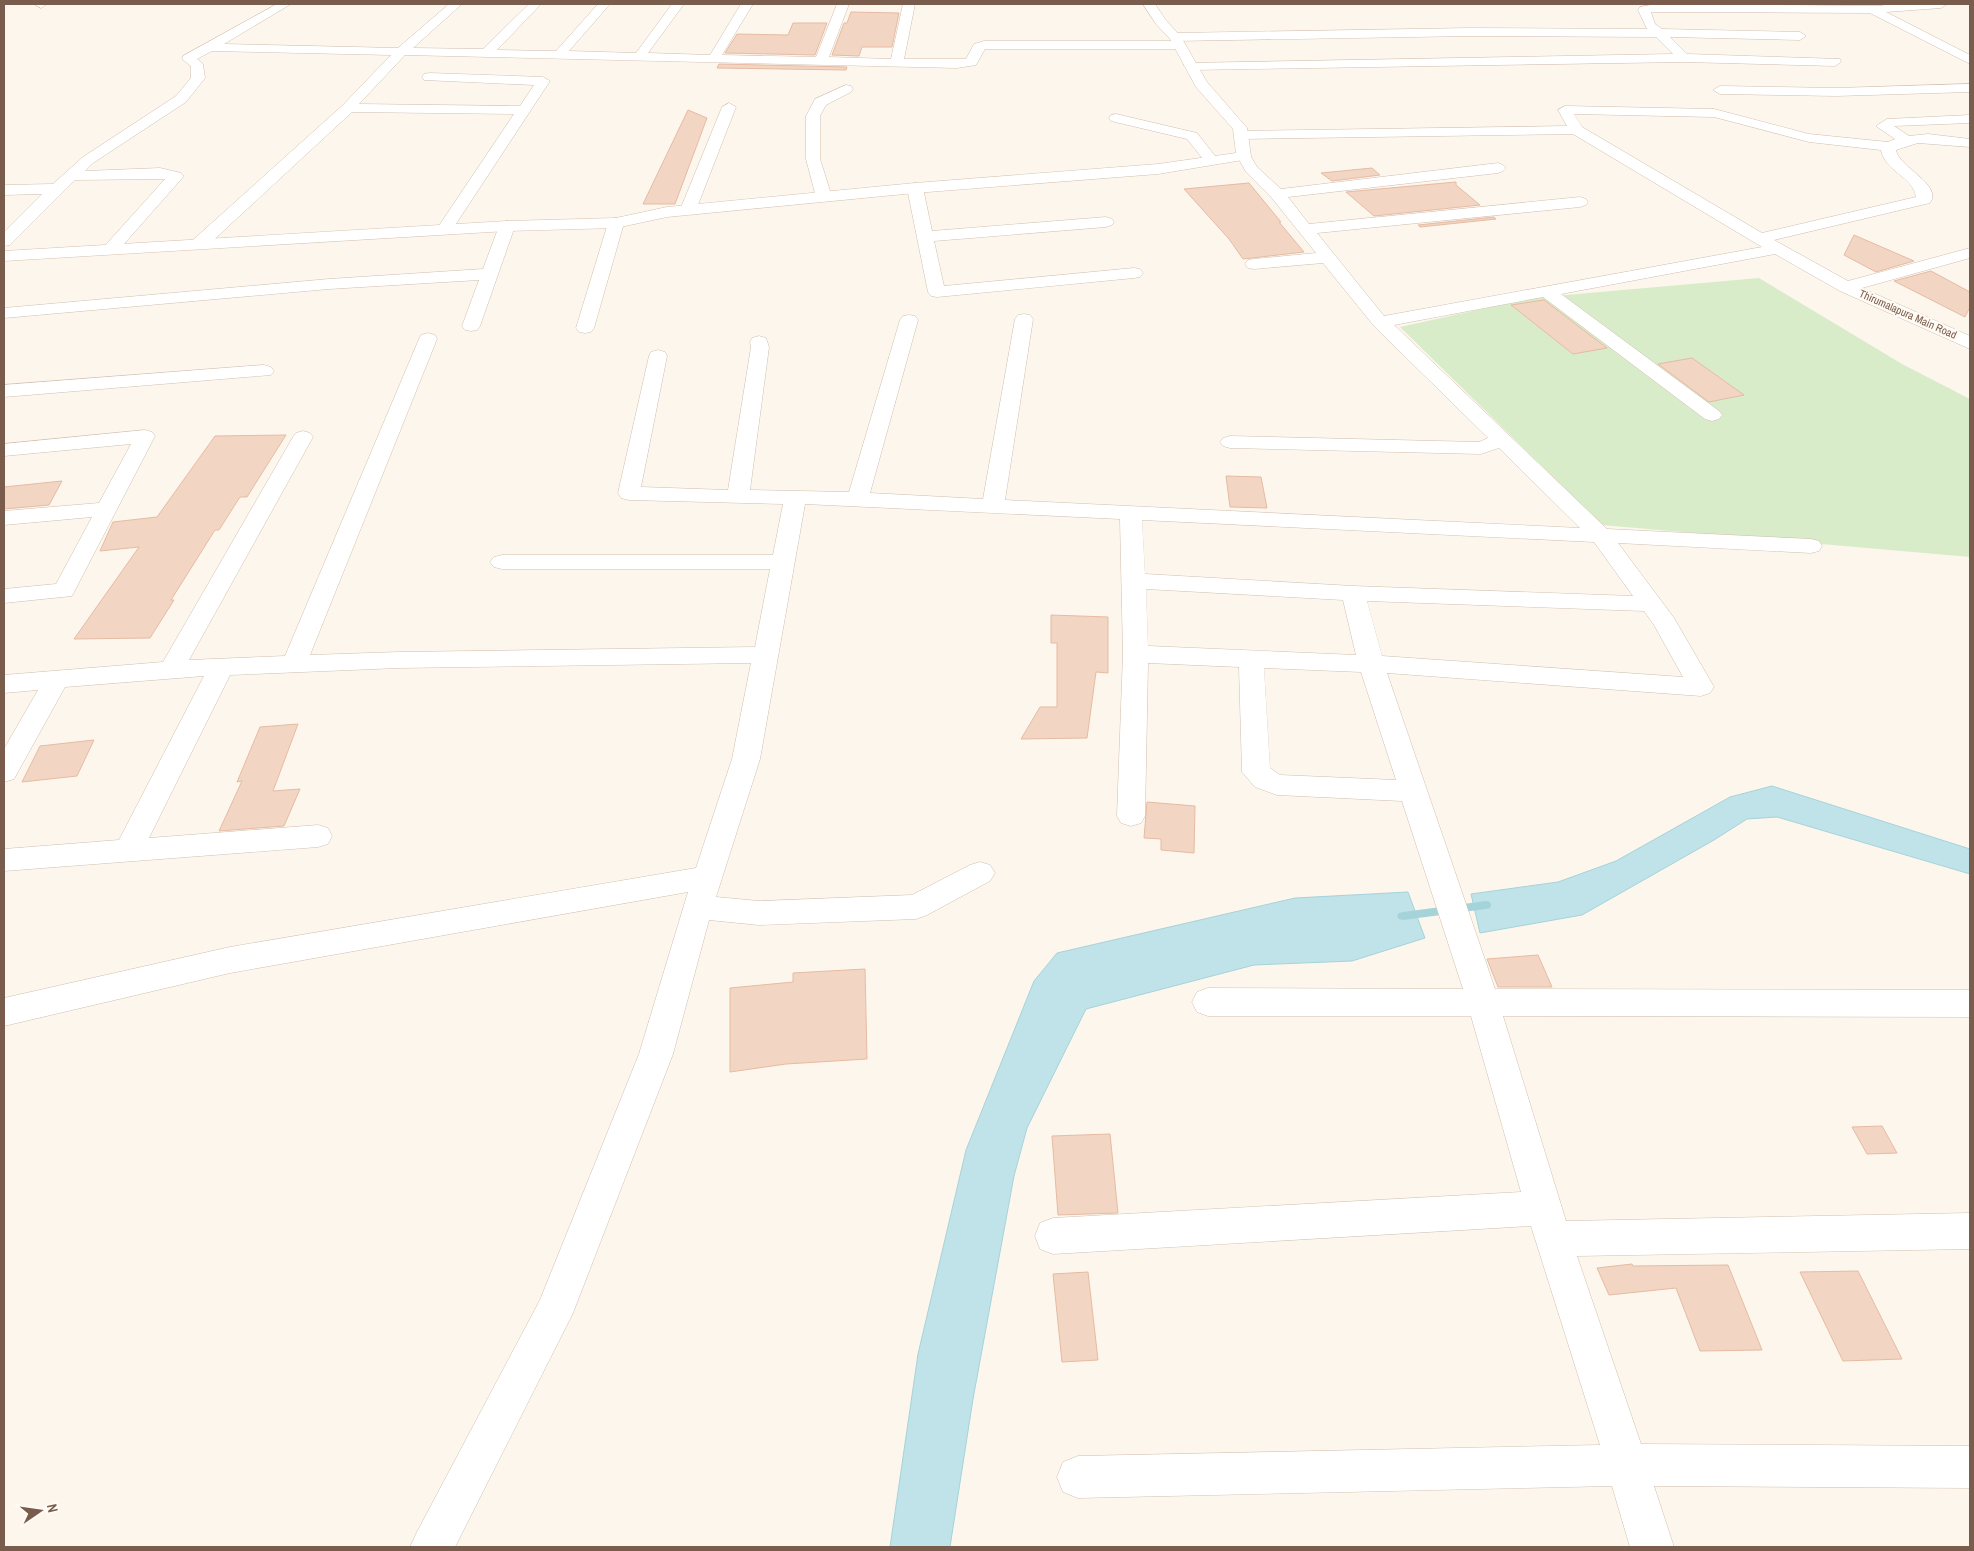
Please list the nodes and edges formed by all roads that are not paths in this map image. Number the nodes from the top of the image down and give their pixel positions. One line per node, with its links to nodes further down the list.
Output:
1 (285, 4): 15 (street)
2 (456, 4): 16 (street)
3 (535, 4): 17 (street)
4 (604, 4): 18 (street)
5 (678, 4): 20 (street)
6 (747, 4): 21 (street)
7 (843, 4): 23 (street)
8 (909, 4): 25 (street)
9 (1149, 4): 14 (street)
10 (1941, 4): 11 (street)
11 (1877, 9): 12 (street); 19 (street)
12 (1659, 33): 13 (street); 14 (street); 22 (street)
13 (1800, 36)
14 (1177, 41): 25 (street); 26 (street)
15 (208, 47): 16 (street); 45 (street)
16 (402, 51): 17 (street); 32 (street)
17 (487, 53): 18 (street)
18 (559, 55): 20 (street)
19 (1966, 56)
20 (639, 57): 21 (street)
21 (714, 58): 23 (street)
22 (1684, 58): 24 (street); 26 (street); 30 (street)
23 (821, 61): 25 (street)
24 (1835, 62)
25 (897, 63)
26 (1190, 66): 38 (street)
27 (429, 77): 33 (street)
28 (1970, 88): 30 (street)
29 (846, 89): 50 (street)
30 (1720, 90): 34 (street)
31 (729, 106): 52 (street)
32 (348, 108): 33 (street); 62 (street)
33 (524, 110): 58 (street)
34 (1714, 113): 37 (street); 41 (street)
35 (1116, 118): 43 (street)
36 (1970, 119): 39 (street)
37 (1576, 130): 38 (street); 60 (street, Thirumalapura Main Road)
38 (1241, 135): 42 (street)
39 (1906, 140): 40 (street); 41 (street)
40 (1970, 143)
41 (1890, 147): 60 (street)
42 (1244, 156): 43 (street); 49 (street)
43 (1212, 161): 46 (street)
44 (1498, 168): 49 (street)
45 (71, 176): 47 (street); 63 (street)
46 (915, 188): 50 (street); 59 (street)
47 (56, 189): 48 (street); 55 (street)
48 (4, 190)
49 (1277, 194): 57 (street)
50 (824, 197): 52 (street)
51 (1580, 202): 57 (street)
52 (688, 210): 54 (street)
53 (1106, 222): 59 (street)
54 (616, 223): 56 (street); 78 (street)
55 (12, 225): 61 (street)
56 (507, 226): 58 (street); 70 (street)
57 (1305, 228): 67 (street)
58 (444, 230): 62 (street)
59 (925, 237): 69 (street)
60 (1759, 239): 64 (street, Thirumalapura Main Road)
61 (4, 242)
62 (199, 244): 63 (street)
63 (110, 250): 66 (street)
64 (1777, 250): 71 (street, Thirumalapura Main Road); 72 (street)
65 (1970, 252): 71 (street)
66 (4, 256)
67 (1328, 257): 68 (street); 76 (street)
68 (1254, 264)
69 (1134, 273)
70 (490, 274): 73 (street); 77 (street)
71 (1846, 286): 80 (street, Thirumalapura Main Road)
72 (1546, 291): 76 (street); 87 (street)
73 (4, 314)
74 (1024, 319): 95 (street)
75 (909, 320): 94 (street)
76 (1380, 322): 89 (street)
77 (471, 326)
78 (585, 328)
79 (1970, 329): 80 (street)
80 (1952, 334): 83 (street, Thirumalapura Main Road)
81 (428, 339): 110 (street)
82 (759, 342): 92 (street)
83 (1970, 343)
84 (658, 356): 92 (street)
85 (264, 371): 86 (street)
86 (4, 391)
87 (1712, 415)
88 (303, 437): 113 (street)
89 (1502, 440): 90 (street); 99 (street)
90 (1230, 442)
91 (4, 450): 96 (street)
92 (738, 497): 93 (street)
93 (795, 497): 94 (street); 102 (street)
94 (858, 499): 95 (street)
95 (993, 506): 97 (street)
96 (106, 509): 98 (street); 105 (street)
97 (1131, 513): 99 (street); 103 (street)
98 (4, 518)
99 (1601, 536): 100 (street); 106 (street)
100 (1811, 546)
101 (502, 562): 102 (street)
102 (782, 562): 108 (street)
103 (1134, 581): 104 (street); 107 (street)
104 (1354, 593): 106 (street); 111 (street)
105 (4, 596)
106 (1651, 604): 111 (street)
107 (1136, 654): 109 (street); 118 (street)
108 (765, 655): 110 (street); 123 (street)
109 (1251, 658): 111 (street); 117 (street)
110 (294, 664): 112 (street)
111 (1371, 664): 117 (street)
112 (221, 668): 113 (street); 120 (street)
113 (170, 670): 114 (street)
114 (56, 680): 115 (street); 116 (street)
115 (4, 684)
116 (4, 772)
117 (1413, 791): 126 (street)
118 (1131, 816)
119 (318, 836): 120 (street)
120 (128, 851): 121 (street)
121 (4, 860)
122 (980, 873): 124 (street)
123 (708, 877): 124 (street); 128 (street)
124 (698, 907): 135 (street)
125 (1208, 1002): 126 (street)
126 (1484, 1002): 127 (street); 129 (street)
127 (1970, 1004)
128 (4, 1012)
129 (1549, 1224): 130 (street); 131 (street); 132 (street)
130 (1970, 1231)
131 (1053, 1236)
132 (1627, 1465): 133 (street); 134 (street); 136 (street)
133 (1970, 1467)
134 (1078, 1476)
135 (432, 1547)
136 (1652, 1547)

